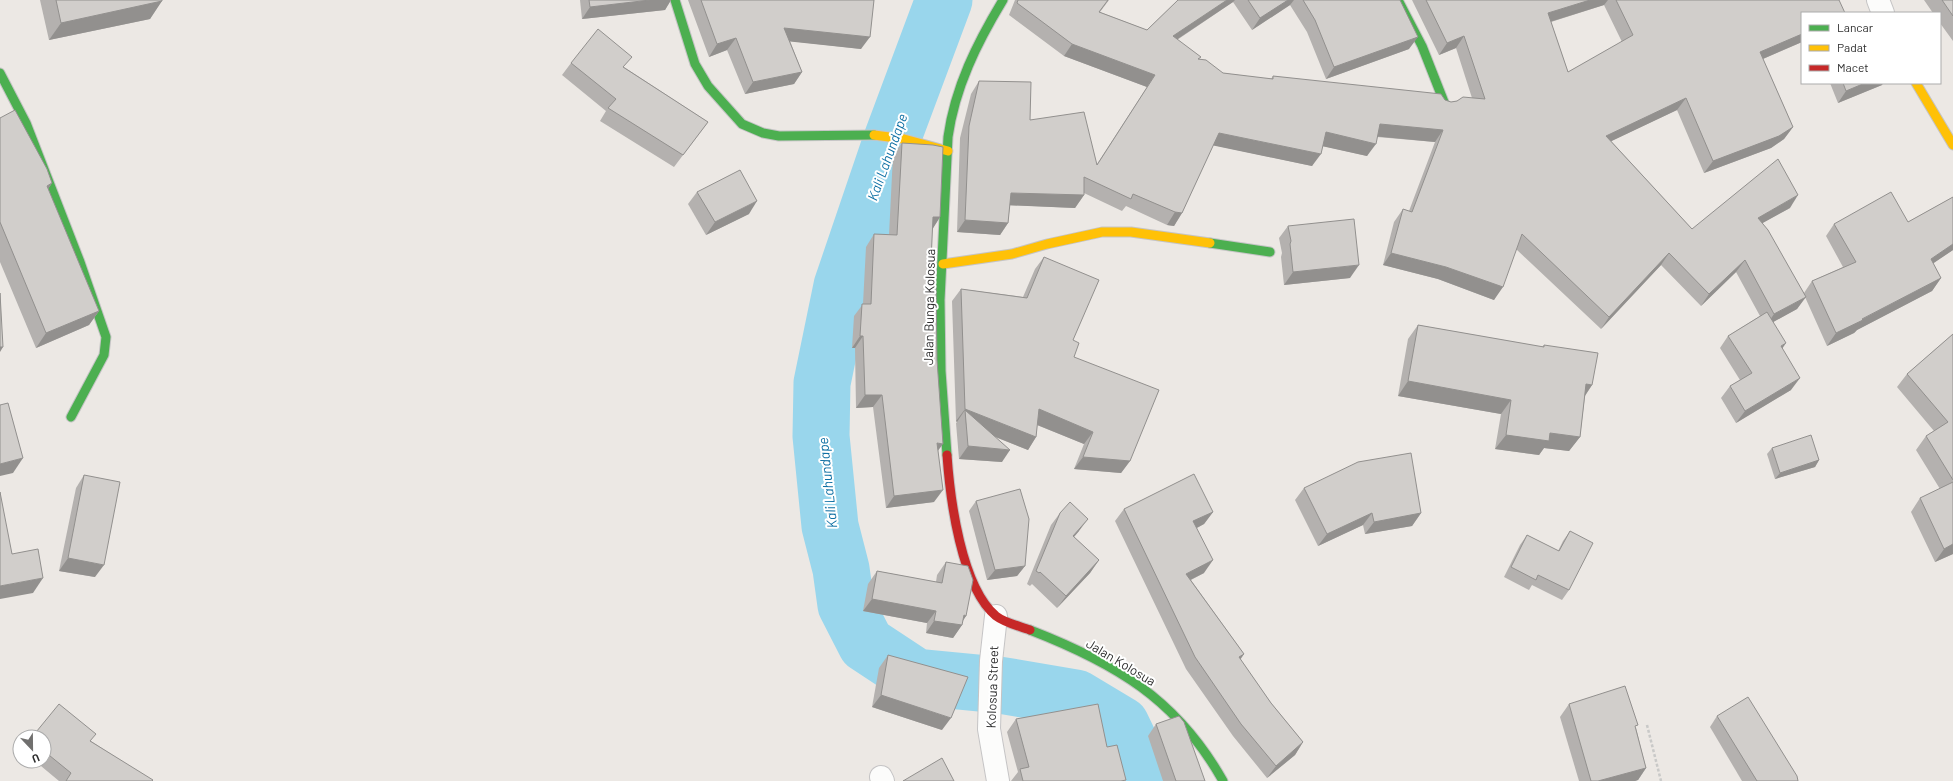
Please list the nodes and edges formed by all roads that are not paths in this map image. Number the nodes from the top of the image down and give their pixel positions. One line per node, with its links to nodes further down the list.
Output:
1 (675, 0): 10 (street)
2 (1003, 0): 10 (street, Jalan Bunga Kolosua)
3 (1398, 0): 8 (street)
4 (1878, 0): 5 (street)
5 (1883, 12)
6 (0, 73): 13 (street)
7 (1917, 84): 9 (street)
8 (1444, 102)
9 (1953, 145)
10 (948, 151): 12 (street, Jalan Bunga Kolosua)
11 (1270, 252): 12 (street)
12 (943, 264): 14 (street, Jalan Bunga Kolosua)
13 (71, 417)
14 (996, 616): 15 (street, Kolosua Street); 16 (street, Jalan Kolosua)
15 (998, 781)
16 (1223, 781)

